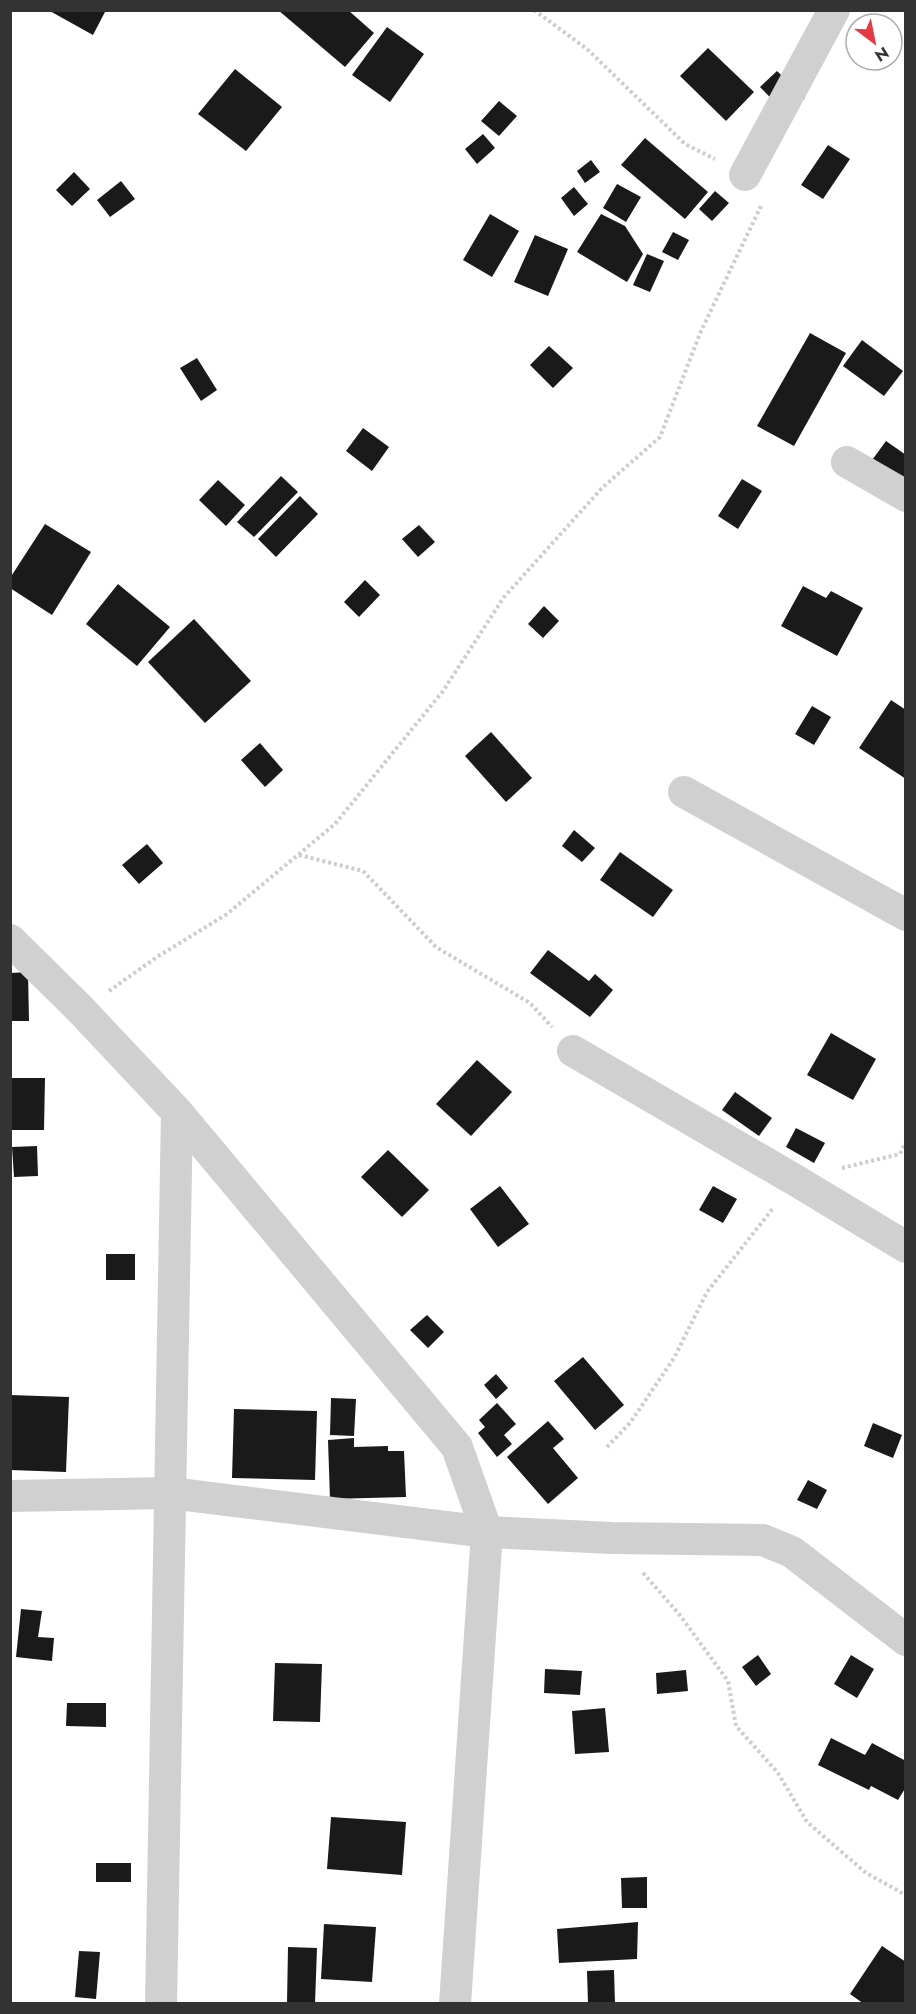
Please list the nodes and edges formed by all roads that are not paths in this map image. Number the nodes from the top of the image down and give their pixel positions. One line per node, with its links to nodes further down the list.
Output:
1 (834, 10): 2 (street)
2 (745, 175)
3 (847, 462): 4 (street)
4 (906, 496)
5 (684, 792): 6 (street)
6 (906, 915)
7 (10, 940): 9 (street)
8 (573, 1051): 10 (street)
9 (177, 1112): 11 (street); 13 (street)
10 (906, 1247)
11 (170, 1493): 12 (street); 13 (street); 15 (street)
12 (10, 1496)
13 (487, 1532): 14 (street); 16 (street)
14 (906, 1640)
15 (161, 2004)
16 (455, 2004)

